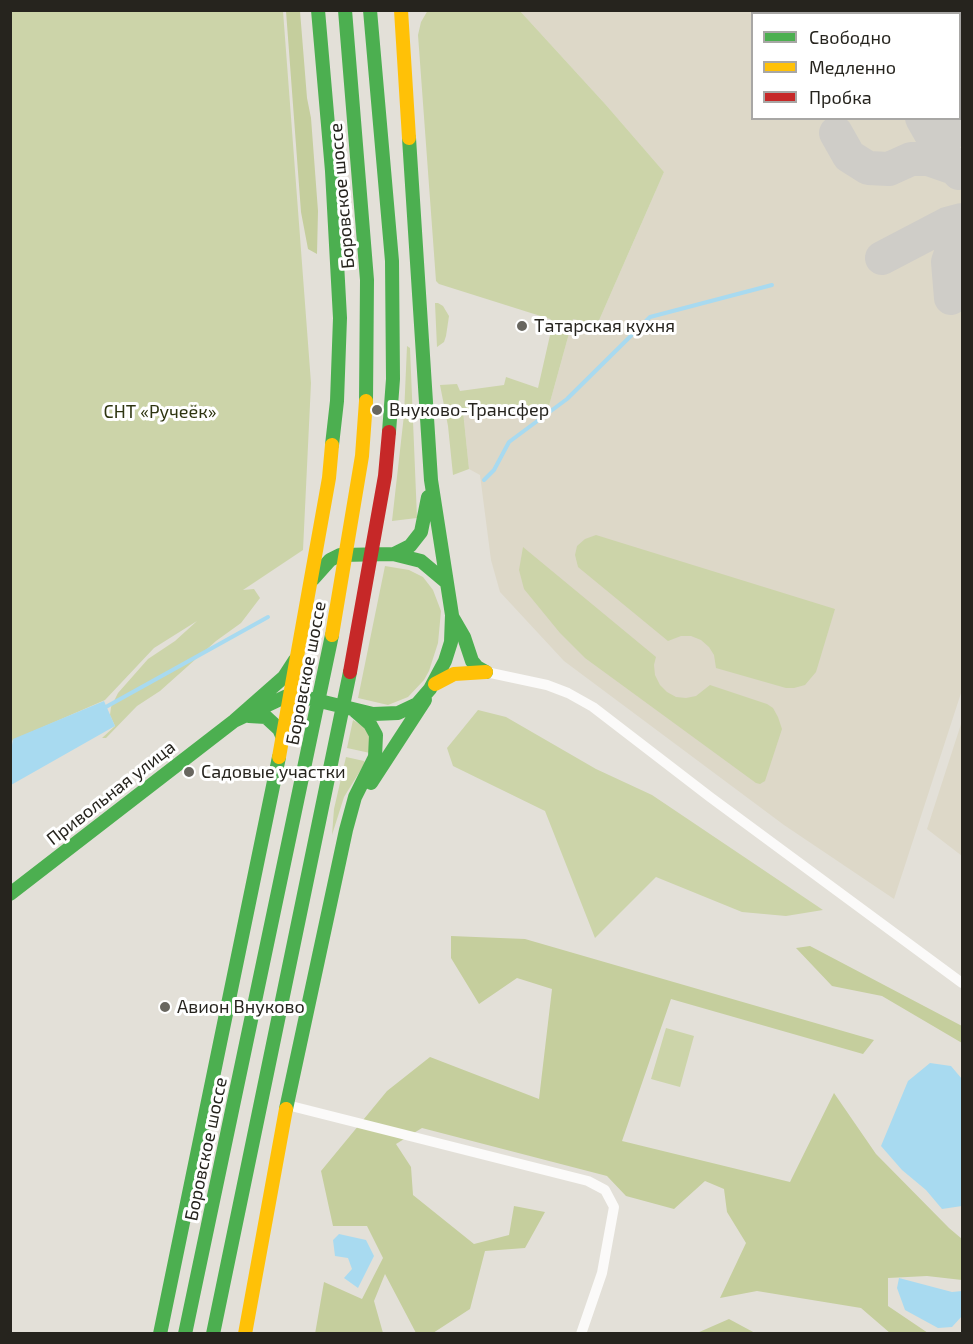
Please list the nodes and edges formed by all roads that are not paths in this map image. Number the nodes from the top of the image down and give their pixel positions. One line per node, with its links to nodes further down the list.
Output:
1 (318, 10): 7 (main road)
2 (401, 10): 5 (main road)
3 (370, 11): 25 (main road)
4 (345, 13): 24 (main road, Боровское шоссе)
5 (431, 483): 6 (main road); 8 (main road)
6 (394, 554): 7 (main road); 8 (main road)
7 (311, 581): 10 (main road)
8 (446, 582): 9 (main road)
9 (452, 615): 12 (main road); 13 (main road)
10 (302, 640): 11 (main road); 17 (main road)
11 (295, 672): 14 (main road); 15 (main road)
12 (486, 672): 13 (main road); 21 (street)
13 (432, 687): 16 (main road); 19 (main road)
14 (291, 693): 15 (main road); 17 (main road); 18 (main road)
15 (323, 701): 16 (main road)
16 (347, 707): 19 (main road)
17 (234, 721): 18 (main road); 20 (main road, Привольная улица)
18 (283, 738): 23 (main road)
19 (350, 816): 22 (main road)
20 (10, 894)
21 (963, 984)
22 (287, 1105): 26 (main road); 27 (street)
23 (160, 1334)
24 (185, 1334)
25 (213, 1334)
26 (245, 1334)
27 (581, 1334)

